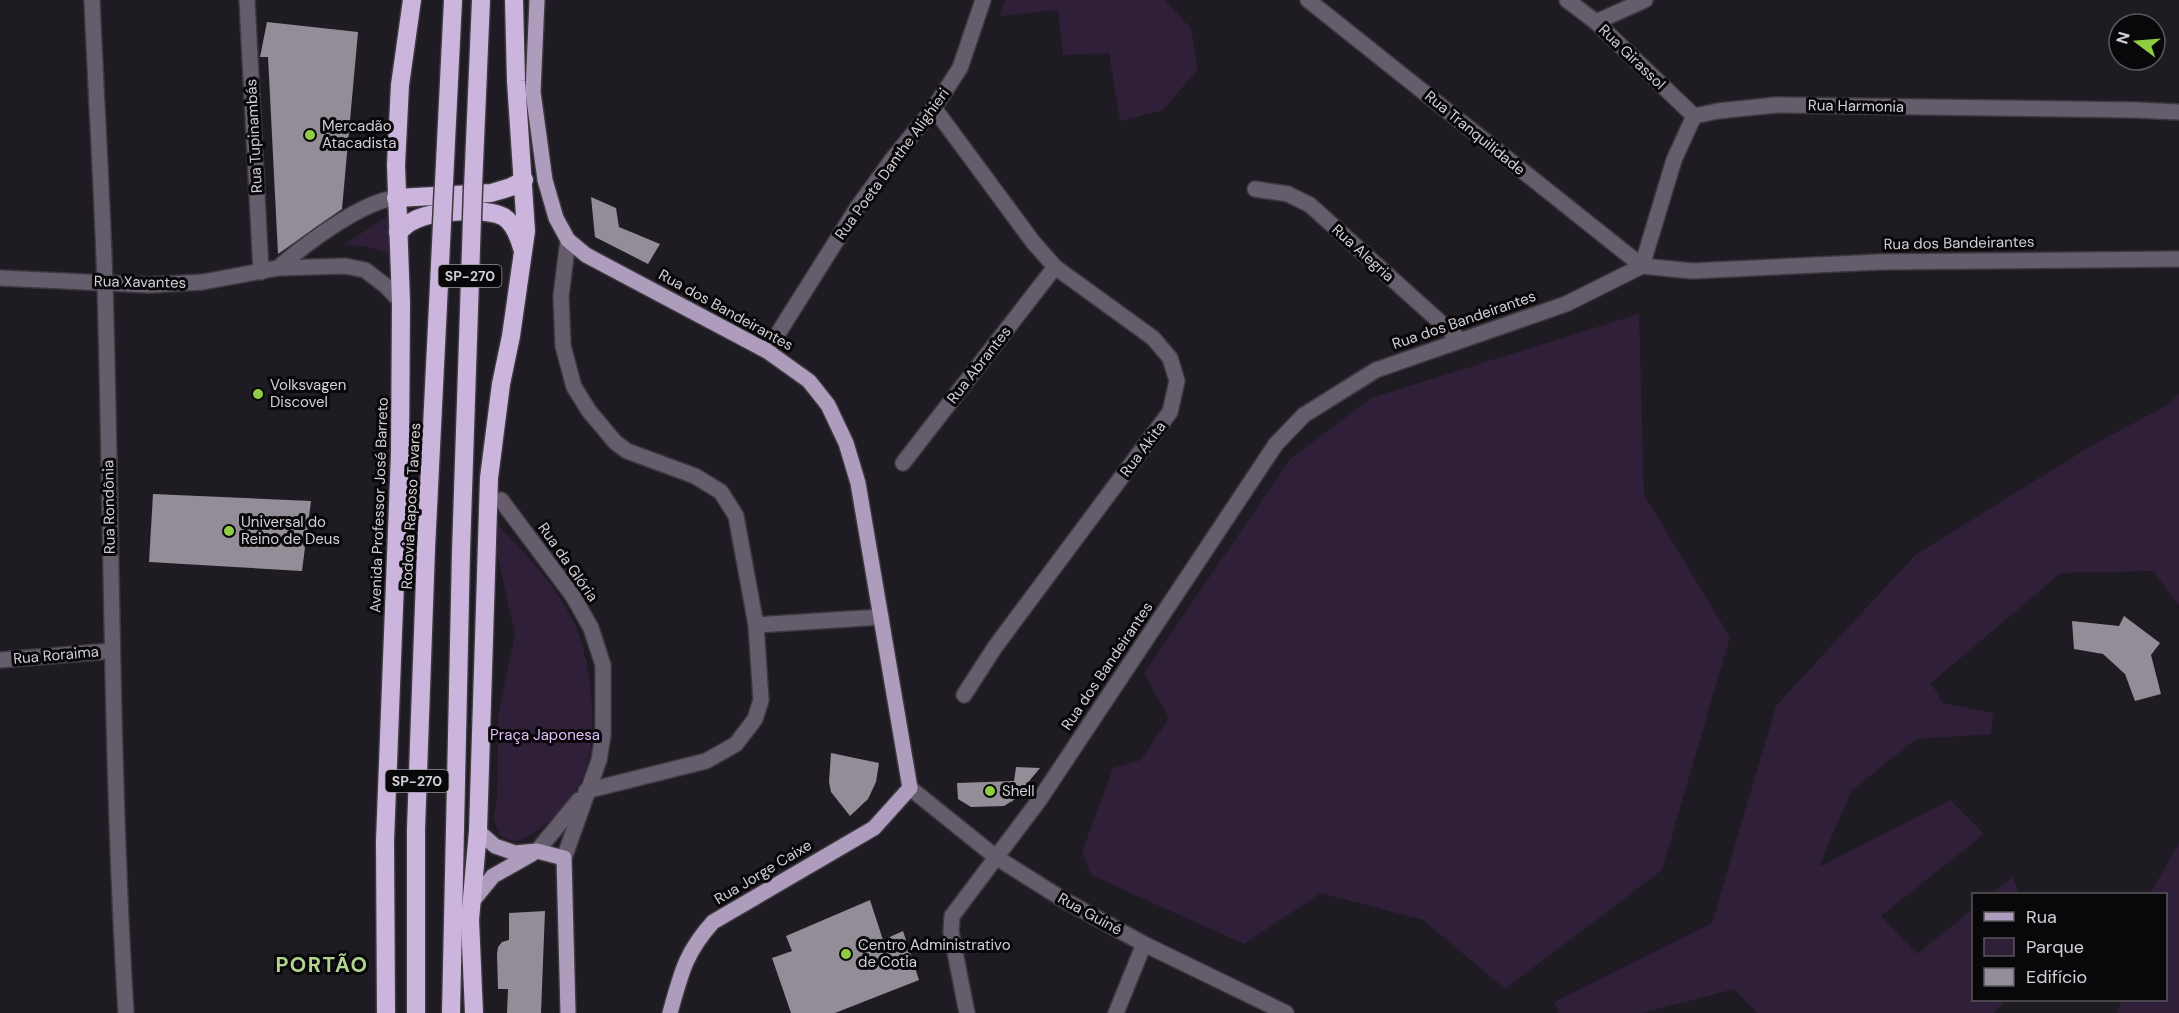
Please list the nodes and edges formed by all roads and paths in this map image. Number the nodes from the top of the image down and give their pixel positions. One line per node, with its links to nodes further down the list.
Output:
1 (92, 0): 30 (street, Rua Rondônia)
2 (247, 0): 28 (street, Rua Tupinambás)
3 (412, 0): 16 (highway, Avenida Professor José Barreto)
4 (453, 0): 51 (highway, Rodovia Raposo Tavares / SP-270, bridge)
5 (481, 0): 52 (highway, SP-270, bridge)
6 (514, 0): 17 (highway)
7 (537, 0): 22 (main road)
8 (983, 0): 13 (street, Rua Poeta Danthe Alighieri)
9 (1308, 0): 25 (street, Rua Tranquilidade)
10 (1567, 0): 12 (street, Rua Girassol)
11 (1645, 0): 12 (street)
12 (1596, 22): 15 (street, Rua Girassol)
13 (934, 108): 26 (street, Rua Akita); 33 (street, Rua Poeta Danthe Alighieri)
14 (2179, 112): 15 (street, Rua Harmonia)
15 (1694, 116): 25 (street)
16 (396, 165): 19 (highway); 20 (highway, Avenida Professor José Barreto)
17 (524, 180): 19 (highway); 23 (highway)
18 (1255, 189): 32 (street, Rua Alegria)
19 (432, 195): 20 (highway)
20 (396, 198): 21 (highway, Avenida Professor José Barreto); 27 (street, Rua Xavantes)
21 (398, 232): 23 (highway); 31 (highway, Avenida Professor José Barreto)
22 (568, 240): 33 (main road, Rua dos Bandeirantes); 37 (street)
23 (524, 253): 43 (highway)
24 (2179, 259): 25 (street, Rua dos Bandeirantes)
25 (1642, 266): 32 (street, Rua dos Bandeirantes)
26 (1055, 267): 34 (street, Rua Abrantes); 40 (street, Rua Akita)
27 (278, 268): 28 (street, Rua Xavantes); 31 (street, Rua Xavantes)
28 (261, 272): 30 (street, Rua Xavantes)
29 (0, 278): 30 (street, Rua Xavantes)
30 (105, 283): 38 (street, Rua Rondônia)
31 (401, 302): 50 (highway, Avenida Professor José Barreto)
32 (1460, 340): 46 (street, Rua dos Bandeirantes)
33 (767, 351): 36 (main road, Rua dos Bandeirantes)
34 (903, 463)
35 (501, 500): 42 (street, Rua da Glória)
36 (881, 617): 37 (street); 41 (main road, Rua dos Bandeirantes)
37 (756, 625): 42 (street)
38 (111, 651): 39 (street, Rua Roraima); 49 (street, Rua Rondônia)
39 (0, 660)
40 (964, 695)
41 (910, 788): 46 (street, Rua Guiné); 55 (main road, Rua Jorge Caixe)
42 (586, 791): 44 (street); 45 (street)
43 (478, 831): 44 (main road); 47 (highway)
44 (537, 852): 45 (main road); 47 (main road)
45 (564, 858): 54 (main road)
46 (997, 858): 48 (street, Rua Guiné); 56 (street, Rua dos Bandeirantes)
47 (471, 903): 53 (highway)
48 (1144, 944): 57 (street); 58 (street, Rua Guiné)
49 (126, 1013)
50 (386, 1013)
51 (416, 1013)
52 (451, 1013)
53 (474, 1013)
54 (568, 1013)
55 (670, 1013)
56 (967, 1013)
57 (1116, 1013)
58 (1286, 1013)

